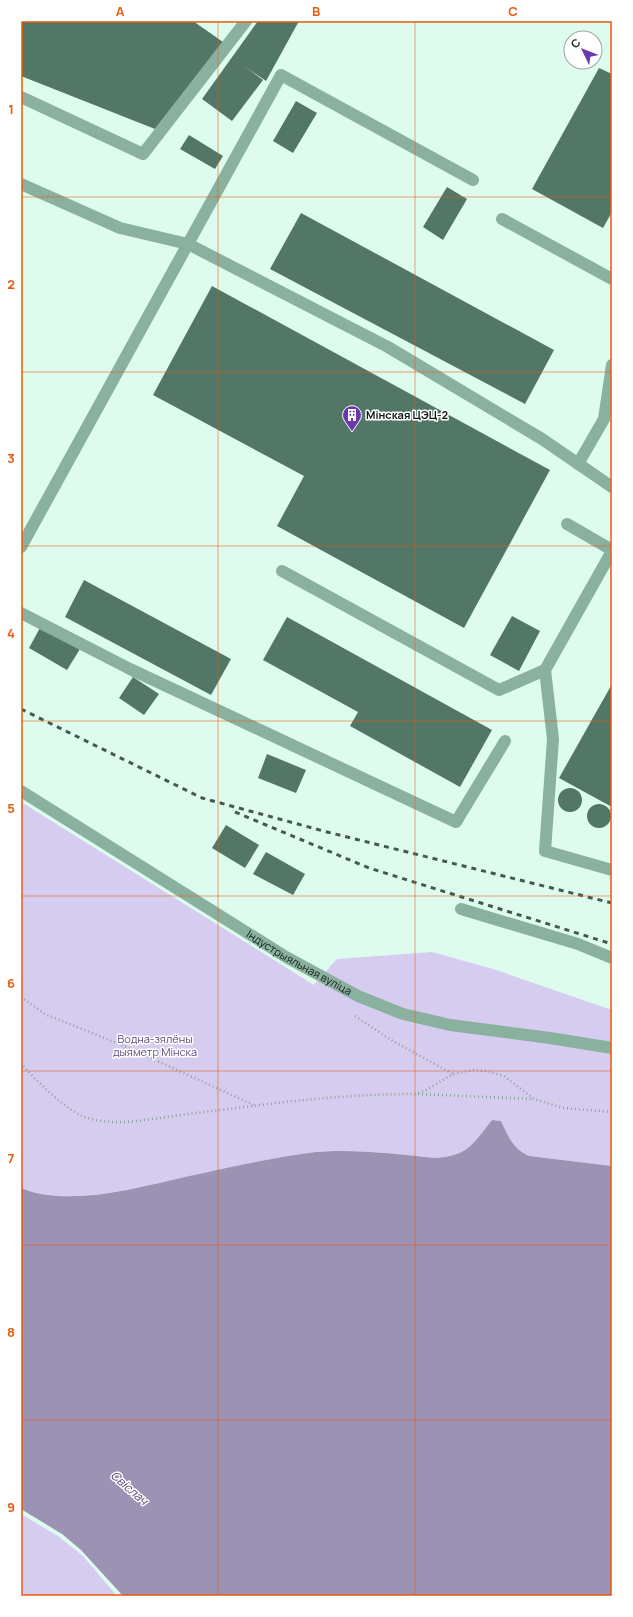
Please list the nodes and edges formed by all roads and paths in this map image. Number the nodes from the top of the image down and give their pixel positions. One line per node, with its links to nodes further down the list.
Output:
1 (246, 21): 2 (street)
2 (21, 97)
3 (473, 180): 6 (street)
4 (21, 184): 6 (street)
5 (502, 219): 7 (street)
6 (188, 244): 9 (street); 12 (street)
7 (612, 279)
8 (612, 365): 9 (street)
9 (578, 464): 10 (street)
10 (612, 487)
11 (567, 524): 13 (street)
12 (21, 547)
13 (612, 550): 16 (street)
14 (282, 571): 16 (street)
15 (21, 613): 17 (street)
16 (545, 670): 19 (street)
17 (505, 741)
18 (21, 791): 23 (street, Індустрыяльная вуліца)
19 (612, 870)
20 (461, 909): 21 (street)
21 (612, 958)
22 (21, 997): 27 (path)
23 (612, 1048)
24 (21, 1063): 27 (path)
25 (416, 1094): 26 (path); 26 (path); 27 (path)
26 (534, 1099): 28 (path)
27 (256, 1106)
28 (612, 1112)

